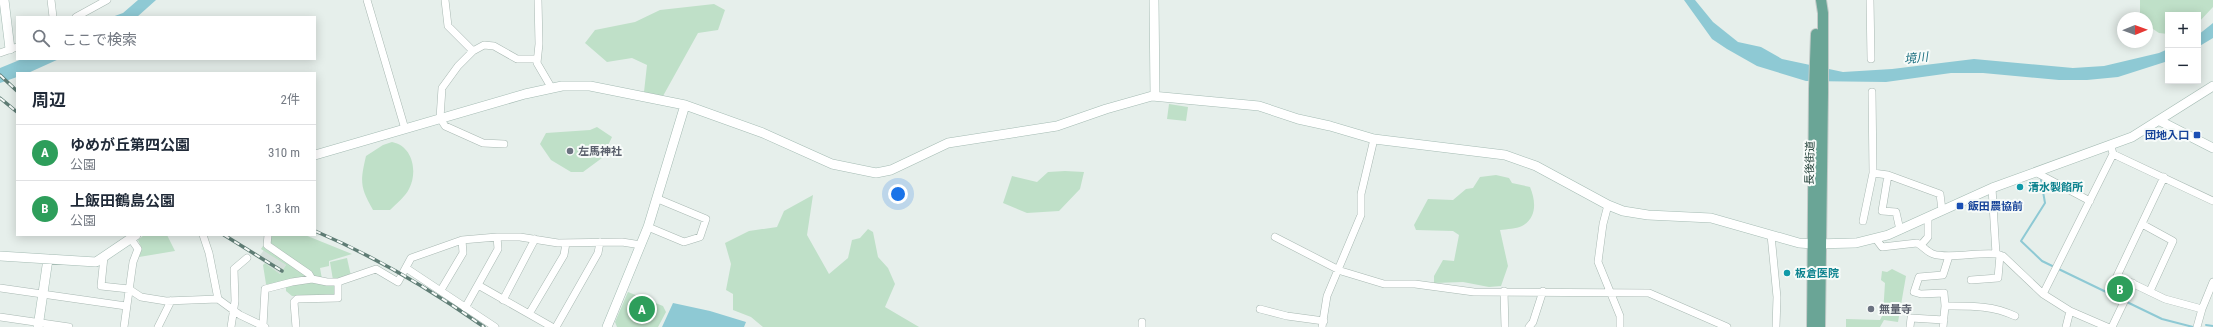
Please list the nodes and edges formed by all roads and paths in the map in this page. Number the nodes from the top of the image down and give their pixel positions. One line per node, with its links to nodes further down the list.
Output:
1 (4, 0): 14 (street)
2 (51, 0): 12 (street)
3 (107, 0): 11 (street)
4 (367, 0): 27 (street)
5 (445, 0): 15 (street)
6 (538, 0): 18 (street)
7 (1154, 0): 23 (street)
8 (1816, 0): 17 (main road, 長後街道)
9 (1821, 0): 17 (main road, 長後街道)
10 (1870, 0): 19 (street)
11 (94, 4): 13 (street)
12 (53, 16)
13 (77, 16)
14 (14, 48): 16 (street)
15 (473, 51): 18 (street); 25 (street)
16 (0, 53)
17 (1819, 57): 59 (main road, 長後街道)
18 (537, 59): 21 (street)
19 (1871, 59)
20 (2213, 86): 26 (street)
21 (552, 87): 24 (street); 25 (street)
22 (1872, 92): 33 (street)
23 (1155, 96): 24 (street); 28 (street)
24 (685, 106): 38 (street)
25 (440, 118): 27 (street); 29 (street)
26 (2160, 121): 30 (street); 31 (street)
27 (405, 129): 32 (street)
28 (1374, 139): 41 (street); 69 (street)
29 (504, 144)
30 (2213, 148)
31 (2112, 150): 34 (street); 36 (street); 39 (street)
32 (316, 155)
33 (1873, 173): 35 (street); 44 (street)
34 (2037, 173): 37 (street); 39 (street)
35 (1888, 175): 42 (street); 47 (street)
36 (2164, 177): 40 (street); 45 (street)
37 (1992, 188): 42 (street); 62 (street)
38 (658, 199): 46 (street); 46 (street)
39 (2090, 201): 84 (street)
40 (2213, 201)
41 (1608, 205): 48 (street); 82 (street)
42 (1942, 210): 43 (street)
43 (1928, 217): 47 (street); 61 (street)
44 (1863, 221)
45 (2142, 224): 73 (street); 81 (street)
46 (648, 227): 60 (street)
47 (1900, 230): 55 (street)
48 (1771, 235): 59 (street); 115 (street)
49 (203, 236): 85 (street)
50 (268, 236): 70 (street)
51 (133, 237): 65 (street); 77 (street)
52 (497, 237): 54 (street); 56 (street); 75 (street)
53 (1275, 237): 69 (street)
54 (535, 239): 58 (street); 86 (street)
55 (1876, 239): 59 (street); 61 (street)
56 (462, 240): 68 (street); 78 (street)
57 (600, 242): 58 (street); 60 (street); 110 (street)
58 (566, 243): 95 (street)
59 (1817, 244): 116 (main road, 長後街道); 117 (main road, 長後街道)
60 (641, 245): 102 (street)
61 (1921, 245): 64 (street)
62 (1998, 254): 64 (street); 71 (street); 84 (street)
63 (0, 256): 67 (street)
64 (1949, 256): 89 (street)
65 (104, 257): 67 (street); 77 (street)
66 (247, 258): 93 (street)
67 (48, 259): 83 (street)
68 (406, 268): 72 (street); 78 (street)
69 (1338, 270): 79 (street); 98 (street)
70 (312, 279): 72 (street); 101 (street)
71 (1971, 280)
72 (338, 282): 107 (street)
73 (2133, 283): 81 (street); 121 (street)
74 (2212, 285): 92 (street)
75 (478, 286): 86 (street); 90 (street)
76 (0, 288): 83 (street)
77 (129, 290): 87 (street); 88 (street)
78 (441, 290): 90 (street)
79 (1504, 291): 80 (street); 111 (street)
80 (1543, 291): 82 (street); 112 (street)
81 (2150, 291): 92 (street)
82 (1611, 292): 113 (street); 114 (street)
83 (43, 294): 88 (street); 100 (street)
84 (2043, 294): 94 (street)
85 (218, 298): 87 (street); 93 (street)
86 (503, 300): 95 (street)
87 (171, 301): 105 (street)
88 (126, 306): 104 (street)
89 (1945, 306): 96 (street); 99 (street)
90 (465, 308): 108 (street)
91 (1260, 309): 98 (street)
92 (2202, 309): 122 (street)
93 (233, 310): 101 (street); 106 (street)
94 (2070, 311): 119 (street); 120 (street)
95 (530, 314): 109 (street)
96 (2015, 316)
97 (0, 317): 100 (street)
98 (1323, 324)
99 (1944, 324): 118 (street)
100 (39, 325): 103 (street)
101 (264, 326)
102 (610, 326)
103 (69, 327)
104 (124, 327)
105 (158, 327)
106 (231, 327)
107 (296, 327)
108 (495, 327)
109 (552, 327)
110 (556, 327)
111 (1506, 327)
112 (1529, 327)
113 (1620, 327)
114 (1727, 327)
115 (1776, 327)
116 (1812, 327)
117 (1820, 327)
118 (1910, 327)
119 (2066, 327)
120 (2107, 327)
121 (2112, 327)
122 (2197, 327)

